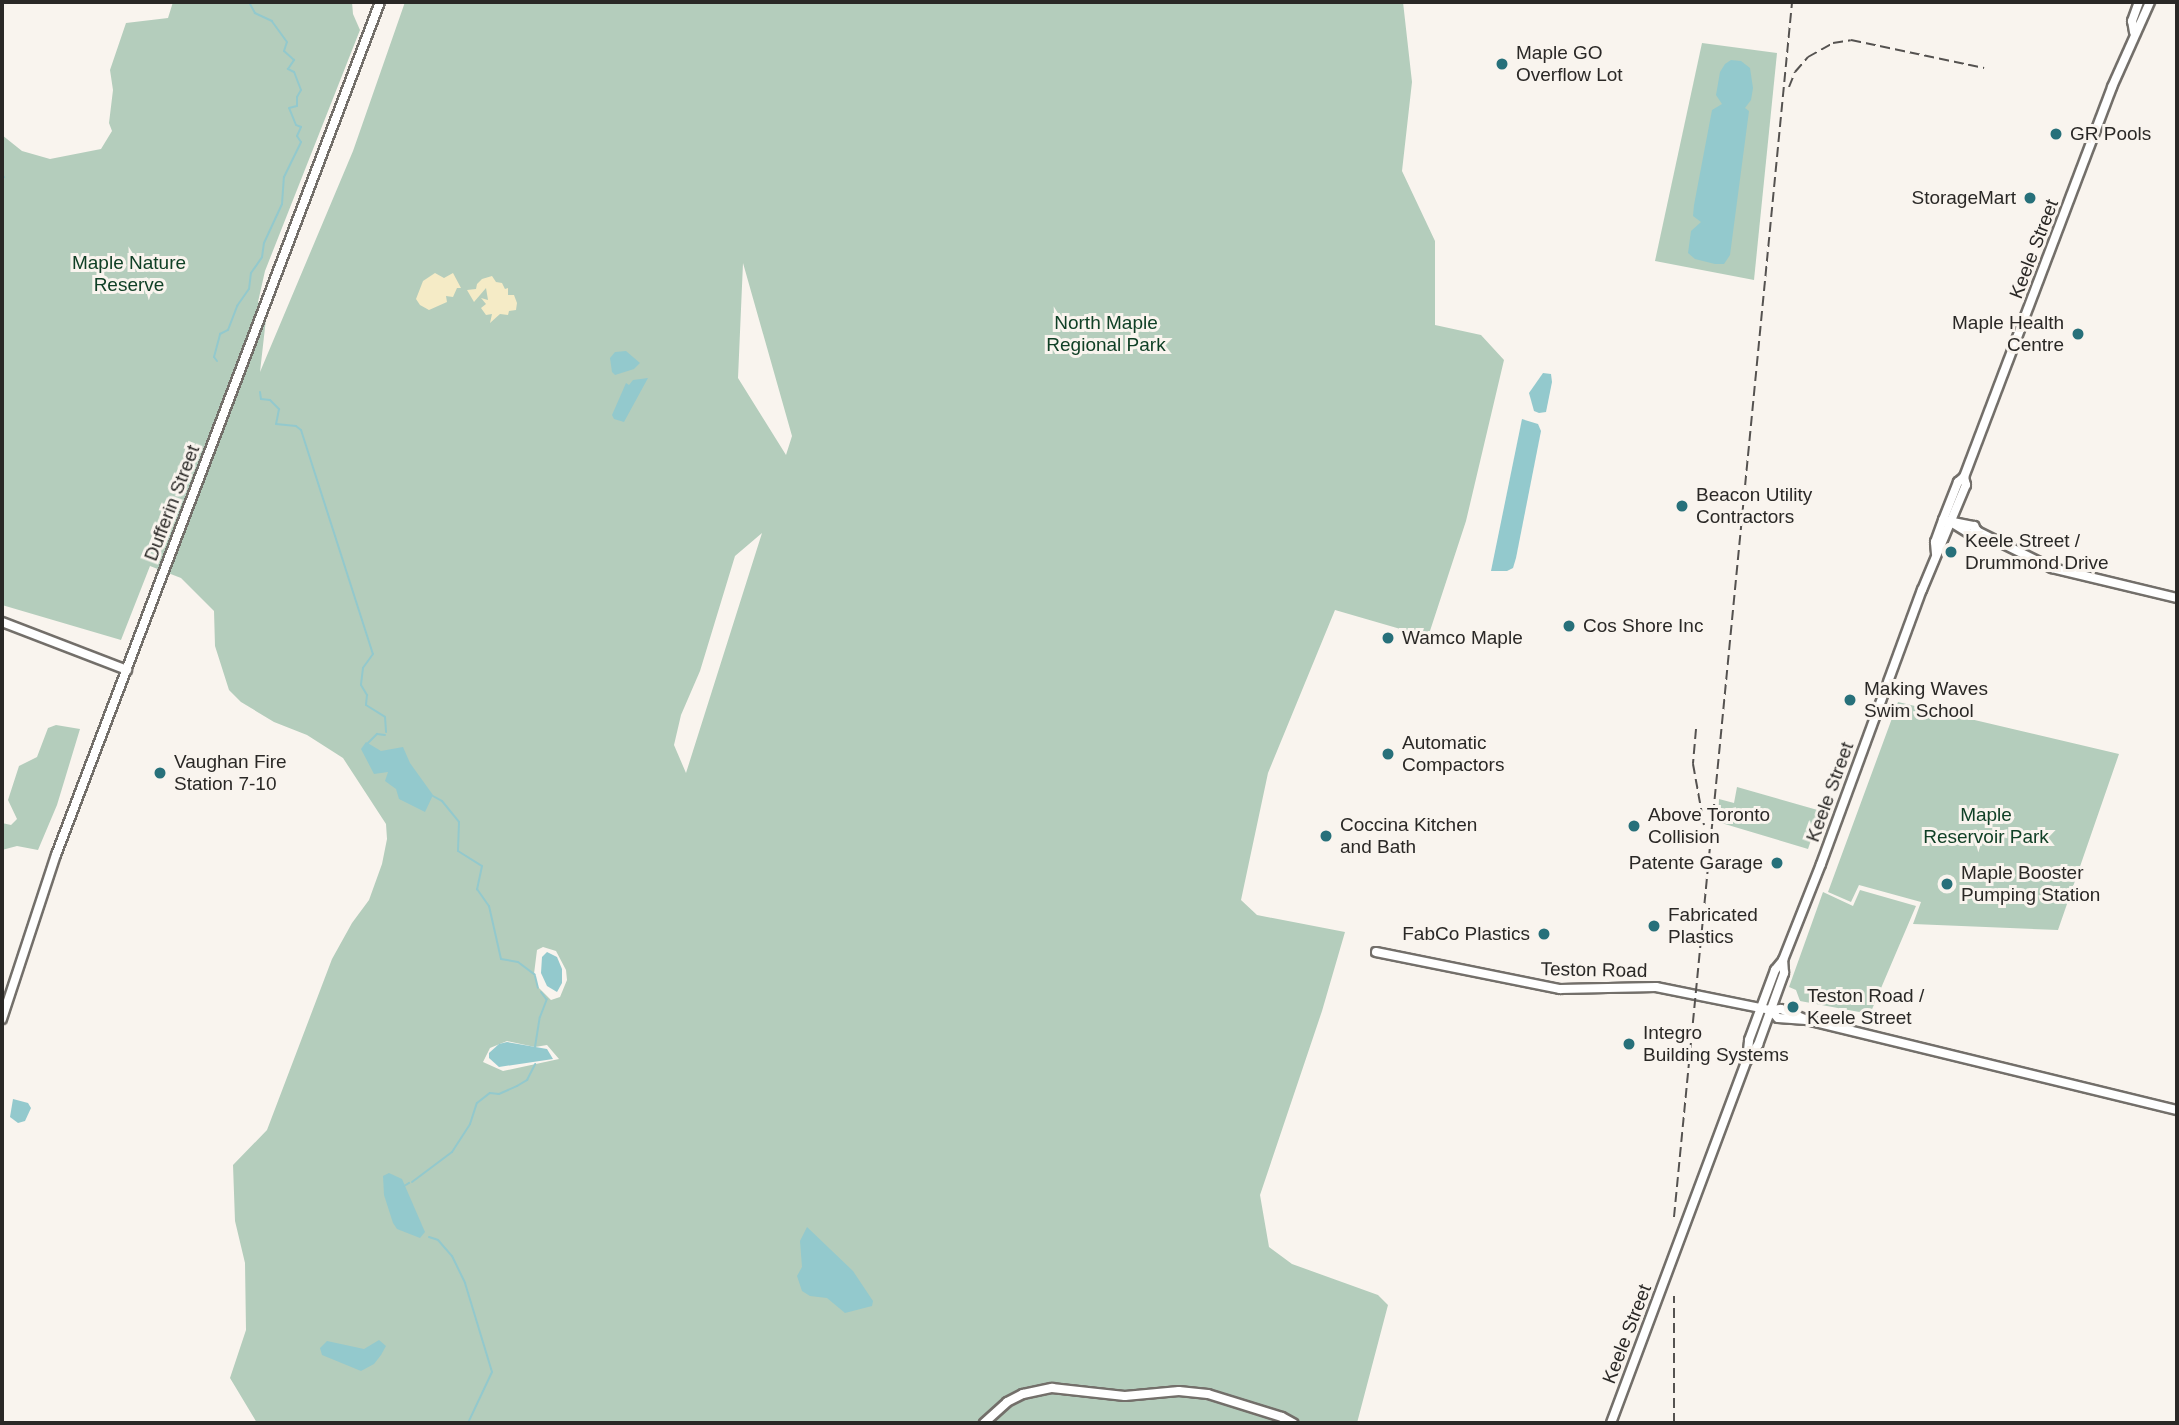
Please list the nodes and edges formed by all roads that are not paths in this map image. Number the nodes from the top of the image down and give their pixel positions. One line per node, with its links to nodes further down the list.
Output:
1 (380, 2): 8 (main road, Dufferin Street)
2 (2139, 2): 4 (main road, Keele Street)
3 (2150, 2): 4 (main road, Keele Street)
4 (2134, 32): 5 (main road, Keele Street)
5 (1947, 521): 6 (main road); 10 (main road, Keele Street)
6 (2177, 598)
7 (2, 622): 8 (main road)
8 (127, 670): 11 (main road, Dufferin Street)
9 (1376, 952): 10 (main road, Teston Road)
10 (1765, 1009): 12 (main road, Teston Road); 15 (main road, Keele Street)
11 (2, 1019)
12 (2177, 1110)
13 (984, 1423): 14 (main road)
14 (1293, 1423)
15 (1611, 1423)

